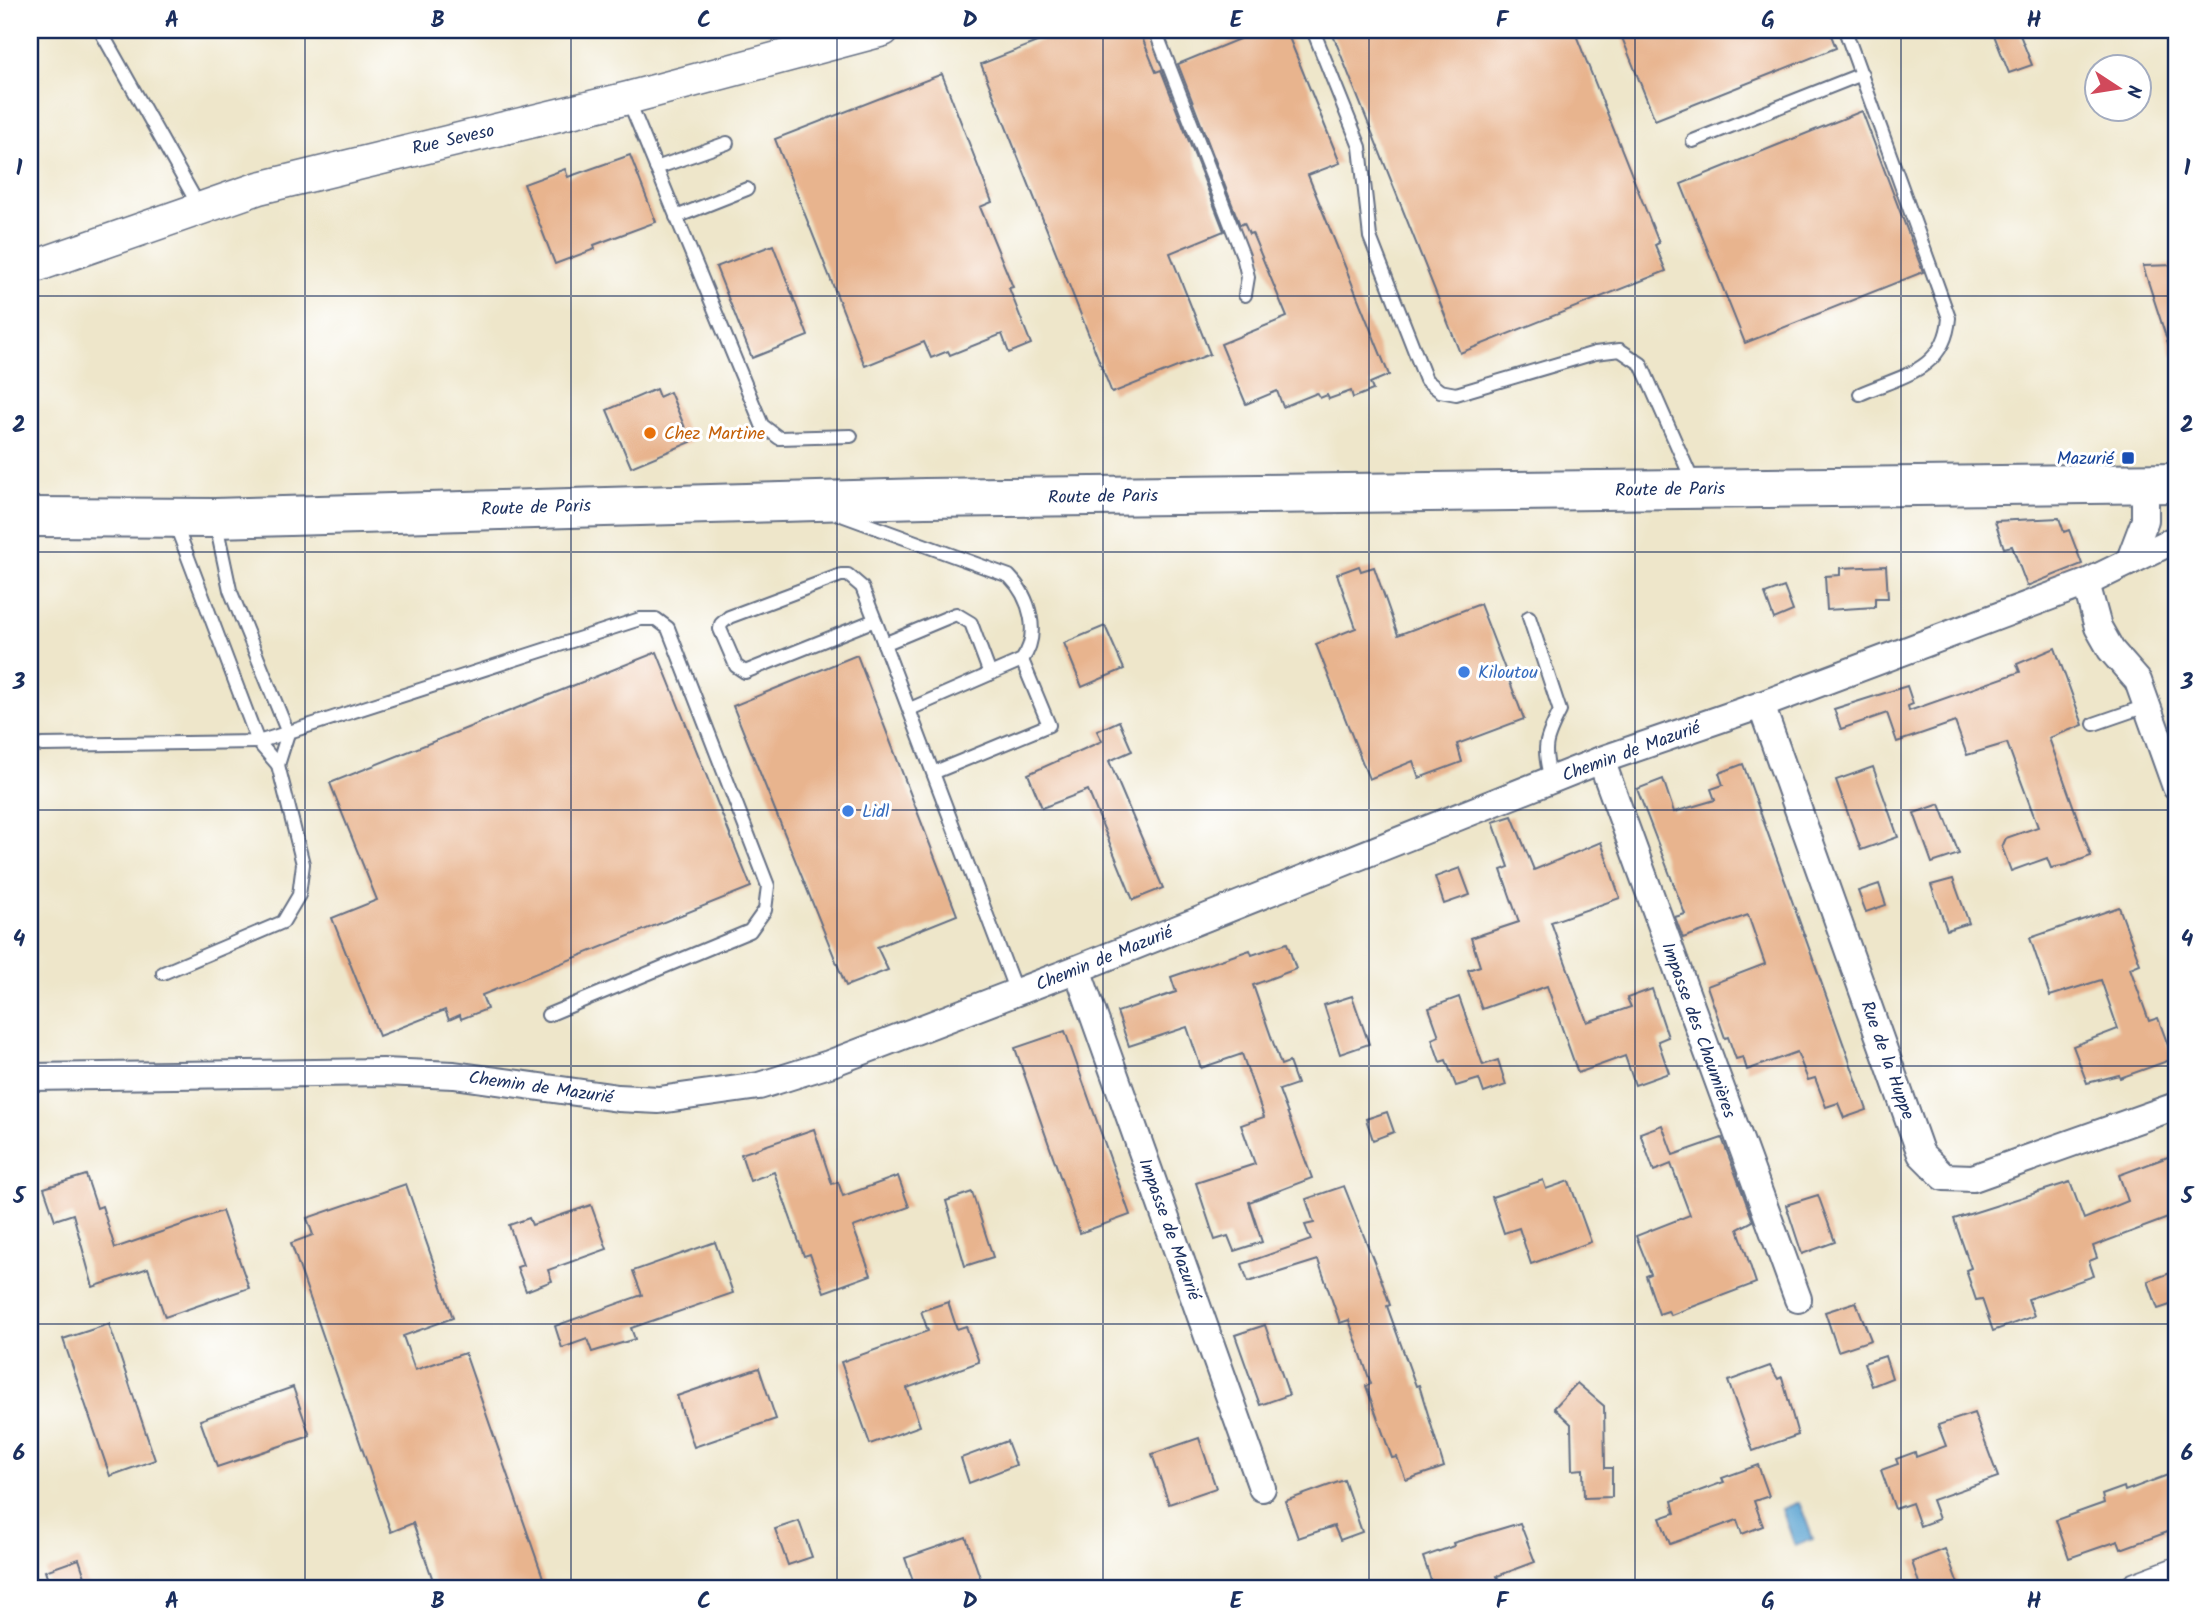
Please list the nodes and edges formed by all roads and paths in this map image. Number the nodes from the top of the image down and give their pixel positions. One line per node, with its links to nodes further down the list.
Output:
1 (100, 30): 12 (lane)
2 (883, 30): 7 (street, Rue Seveso)
3 (1155, 30): 15 (lane)
4 (1313, 30): 19 (lane)
5 (1844, 30): 6 (lane)
6 (1861, 74): 8 (lane); 16 (lane)
7 (628, 99): 10 (lane); 12 (street, Rue Seveso)
8 (1693, 141)
9 (727, 143): 10 (lane)
10 (656, 168): 13 (lane)
11 (747, 189): 13 (lane)
12 (201, 209): 14 (street, Rue Seveso)
13 (676, 217): 17 (lane)
14 (30, 268)
15 (1245, 295)
16 (1860, 394)
17 (851, 436)
18 (2160, 483): 19 (main road, Route de Paris); 25 (street)
19 (1696, 489): 20 (main road, Route de Paris)
20 (806, 501): 23 (main road, Route de Paris); 30 (lane)
21 (30, 517): 22 (main road, Route de Paris)
22 (173, 518): 23 (main road, Route de Paris); 37 (lane)
23 (215, 518): 36 (lane)
24 (2176, 539): 25 (street, Chemin de Mazurié)
25 (2129, 562): 26 (street, Chemin de Mazurié)
26 (2086, 583): 32 (street, Chemin de Mazurié); 33 (street)
27 (1529, 617): 42 (lane)
28 (875, 620): 28 (lane); 29 (lane)
29 (884, 644): 31 (lane); 34 (lane)
30 (1022, 660): 31 (lane); 41 (lane)
31 (990, 674): 34 (lane)
32 (1761, 705): 39 (street, Chemin de Mazurié); 49 (street, Rue de la Huppe)
33 (2146, 706): 35 (lane); 43 (street)
34 (910, 709): 41 (lane)
35 (2094, 724)
36 (288, 733): 37 (lane); 40 (lane); 47 (lane)
37 (258, 742): 38 (lane); 40 (lane)
38 (42, 745)
39 (1601, 760): 42 (street, Chemin de Mazurié); 50 (street, Impasse des Chaumières)
40 (278, 765): 45 (lane)
41 (935, 772): 46 (lane)
42 (1551, 779): 44 (street, Chemin de Mazurié)
43 (2176, 787)
44 (1077, 969): 46 (street, Chemin de Mazurié); 51 (street, Impasse de Mazurié)
45 (163, 973)
46 (1016, 992): 48 (street, Chemin de Mazurié)
47 (548, 1015)
48 (30, 1077)
49 (2176, 1106)
50 (1797, 1299)
51 (1262, 1488)
52 (2176, 1574): 53 (street)
53 (2136, 1589)

